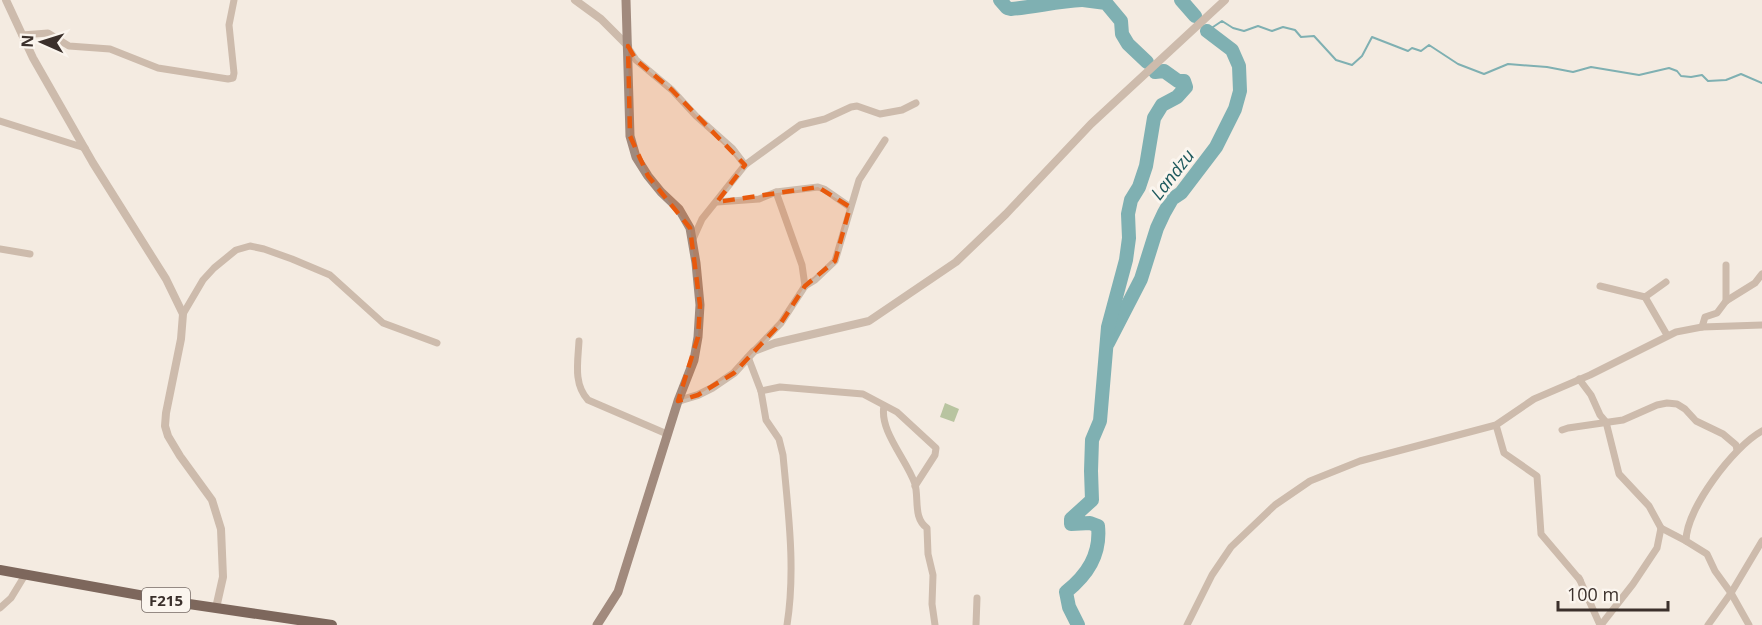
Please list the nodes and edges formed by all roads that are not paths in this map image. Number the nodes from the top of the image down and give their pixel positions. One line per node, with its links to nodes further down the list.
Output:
1 (6, 0): 6 (street)
2 (234, 0): 6 (street)
3 (574, 0): 7 (street)
4 (626, 0): 7 (main road)
5 (1225, 0): 32 (street)
6 (22, 34): 11 (street)
7 (628, 46): 12 (street); 16 (main road)
8 (915, 103): 12 (street)
9 (0, 121): 11 (street)
10 (885, 140): 15 (street)
11 (85, 148): 26 (street)
12 (745, 165): 14 (street)
13 (776, 192): 14 (street); 15 (street); 22 (street)
14 (717, 202): 16 (street)
15 (850, 207): 22 (street)
16 (693, 239): 35 (main road)
17 (0, 249): 18 (street)
18 (30, 254)
19 (1726, 265): 25 (street)
20 (1762, 274): 25 (street)
21 (1666, 282): 24 (street)
22 (805, 286): 32 (street)
23 (1600, 286): 24 (street)
24 (1645, 297): 29 (street)
25 (1726, 301): 28 (street)
26 (183, 314): 31 (street); 52 (street)
27 (1762, 325): 28 (street)
28 (1702, 327): 29 (street)
29 (1667, 335): 33 (street)
30 (579, 341): 41 (street)
31 (437, 344)
32 (751, 354): 34 (street); 35 (street)
33 (1579, 379): 37 (street); 38 (street)
34 (761, 391): 36 (street); 55 (street)
35 (678, 401): 41 (main road)
36 (884, 406): 43 (street); 43 (street)
37 (1606, 422): 39 (street); 42 (street); 44 (street)
38 (1496, 426): 58 (street); 59 (street)
39 (1562, 430)
40 (1762, 431): 42 (street)
41 (667, 434): 54 (main road)
42 (1737, 450): 45 (street)
43 (915, 486): 56 (street)
44 (1661, 528): 45 (street); 59 (street)
45 (1686, 541): 49 (street)
46 (1762, 541): 49 (street)
47 (0, 570): 48 (main road, F215)
48 (25, 575): 51 (street); 52 (main road, F215)
49 (1731, 593): 60 (street); 61 (street)
50 (977, 598): 57 (street)
51 (0, 608)
52 (216, 608): 53 (main road, F215)
53 (332, 625)
54 (597, 625)
55 (787, 625)
56 (935, 625)
57 (976, 625)
58 (1186, 625)
59 (1601, 625)
60 (1708, 625)
61 (1749, 625)

